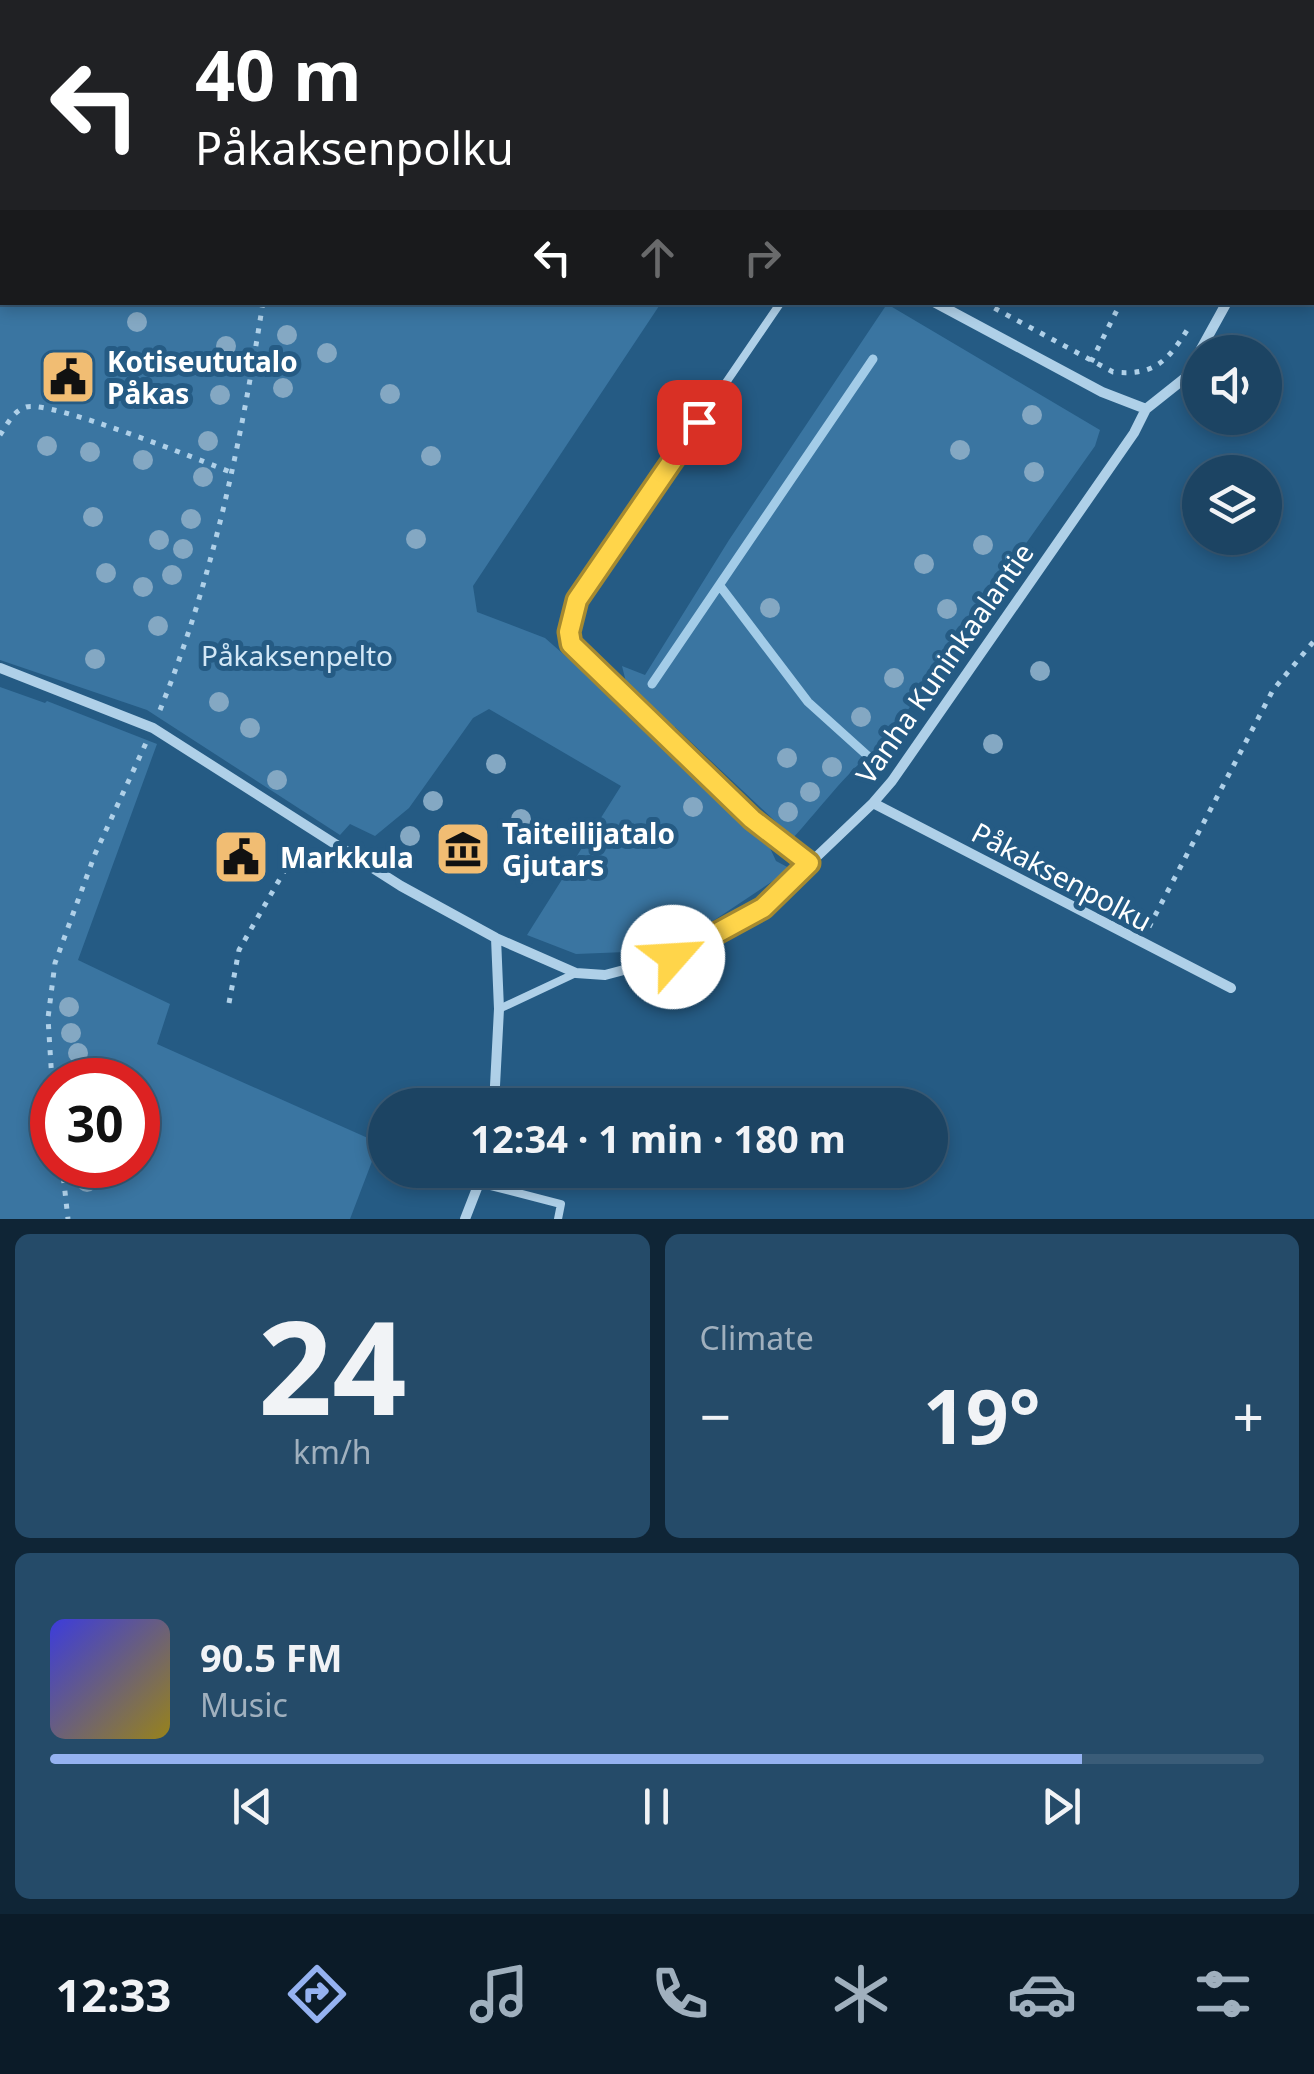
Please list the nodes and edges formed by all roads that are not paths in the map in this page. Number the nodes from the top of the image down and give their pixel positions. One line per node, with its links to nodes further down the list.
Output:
1 (779, 305): 5 (lane)
2 (940, 305): 4 (street)
3 (1225, 305): 4 (street)
4 (1146, 409): 7 (street, Vanha Kuninkaalantie)
5 (569, 632): 8 (street)
6 (0, 668): 9 (street, Vanha Kuninkaalantie)
7 (872, 802): 8 (street, Vanha Kuninkaalantie); 11 (street, Påkaksenpolku)
8 (809, 863): 10 (street, Vanha Kuninkaalantie)
9 (496, 938): 10 (street, Vanha Kuninkaalantie); 12 (street)
10 (576, 973): 12 (lane)
11 (1231, 988)
12 (499, 1009): 13 (street)
13 (495, 1088)
14 (477, 1188): 16 (street)
15 (499, 1188): 17 (lane)
16 (466, 1219)
17 (558, 1219)

